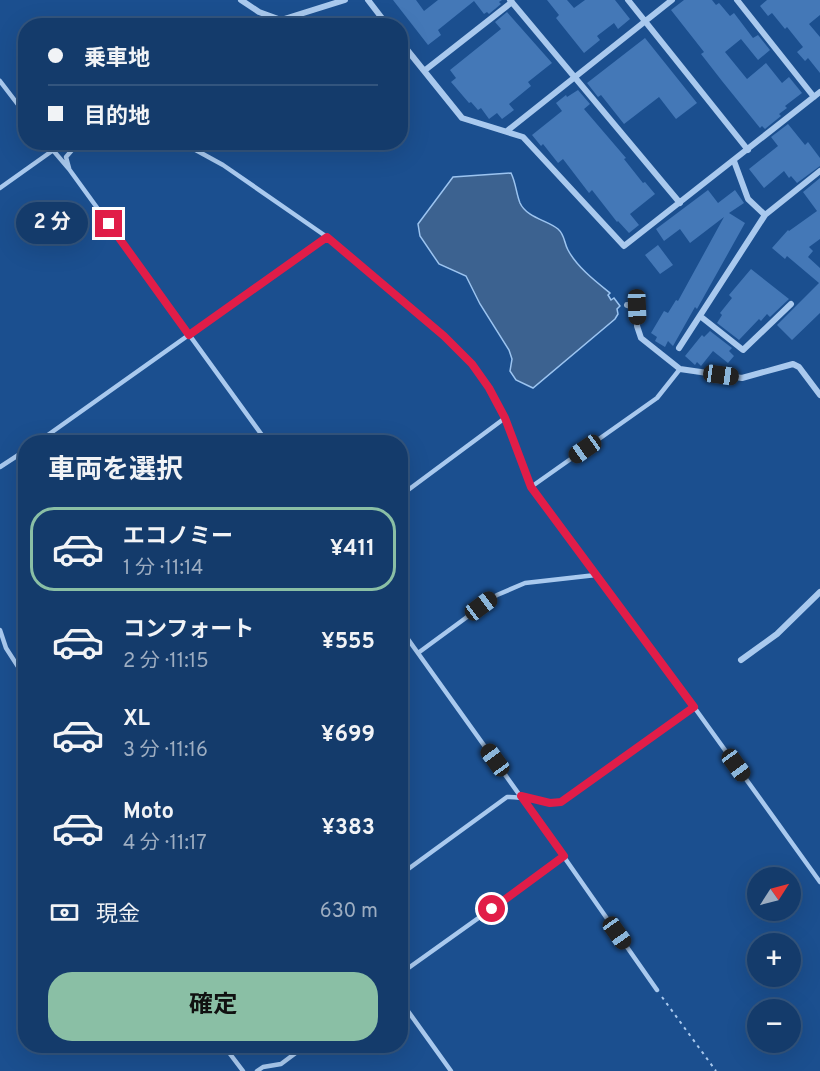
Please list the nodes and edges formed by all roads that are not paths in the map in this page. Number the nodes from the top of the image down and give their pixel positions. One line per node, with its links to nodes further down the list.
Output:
1 (241, 0): 8 (street)
2 (345, 0): 9 (street)
3 (368, 0): 10 (street)
4 (628, 0): 11 (street)
5 (672, 0): 11 (street)
6 (737, 0): 18 (street)
7 (511, 1): 13 (street); 14 (street)
8 (276, 18)
9 (287, 18)
10 (382, 18)
11 (645, 22): 14 (street); 23 (street)
12 (408, 51): 13 (street)
13 (424, 71): 20 (street)
14 (574, 78): 20 (street); 29 (street)
15 (0, 81): 16 (lane)
16 (3, 89): 19 (lane)
17 (820, 92): 18 (street)
18 (814, 97): 23 (street)
19 (18, 106)
20 (507, 131): 29 (street)
21 (72, 150): 26 (lane)
22 (196, 150): 31 (lane)
23 (748, 150): 25 (street)
24 (52, 151): 26 (lane); 28 (lane)
25 (734, 161): 29 (street); 30 (street)
26 (69, 169): 35 (lane)
27 (820, 171): 30 (street)
28 (0, 188)
29 (680, 203)
30 (765, 215): 34 (street)
31 (327, 237): 35 (lane); 39 (lane)
32 (791, 304): 34 (street)
33 (627, 305): 37 (street)
34 (700, 316): 36 (street)
35 (189, 335): 40 (lane); 41 (lane)
36 (679, 348)
37 (680, 369): 38 (street); 44 (lane)
38 (820, 395)
39 (505, 418): 44 (lane); 45 (lane)
40 (50, 435)
41 (262, 435)
42 (18, 455): 43 (lane)
43 (0, 467)
44 (531, 487): 46 (lane)
45 (408, 490)
46 (596, 575): 50 (lane); 53 (lane)
47 (820, 592): 51 (street)
48 (0, 630): 52 (lane)
49 (408, 639): 50 (lane)
50 (418, 653): 54 (lane)
51 (741, 660)
52 (18, 667)
53 (694, 707): 54 (lane); 57 (lane)
54 (521, 796): 55 (lane); 56 (lane)
55 (564, 856): 58 (lane); 59 (lane)
56 (408, 868)
57 (820, 882)
58 (408, 968)
59 (657, 990)
60 (408, 1011): 65 (lane)
61 (229, 1053): 63 (lane)
62 (296, 1053): 64 (lane)
63 (243, 1071)
64 (257, 1071)
65 (452, 1071)

